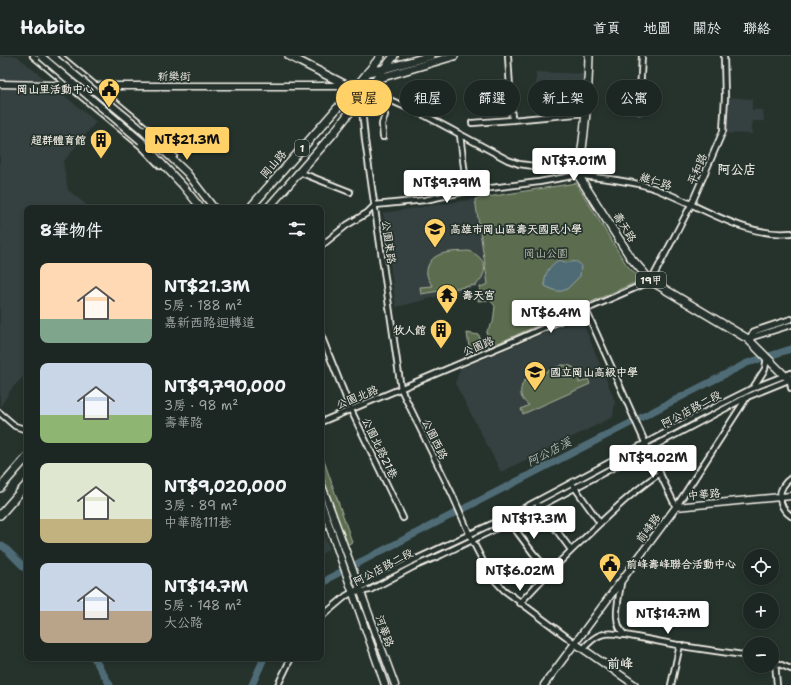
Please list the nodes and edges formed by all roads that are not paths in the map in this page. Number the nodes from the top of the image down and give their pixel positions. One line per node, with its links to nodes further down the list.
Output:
1 (33, 56): 23 (street)
2 (41, 56): 42 (street, bridge)
3 (52, 56): 40 (street, bridge)
4 (289, 56): 17 (main road)
5 (381, 56): 15 (main road, 1)
6 (394, 56): 14 (main road, 1)
7 (430, 56): 14 (main road)
8 (454, 56): 16 (main road)
9 (508, 56): 34 (street)
10 (589, 56): 20 (main road)
11 (642, 56): 21 (street)
12 (724, 56): 50 (street, 平和路)
13 (63, 57): 24 (street)
14 (384, 69): 15 (main road); 16 (main road, 1)
15 (368, 72): 18 (main road, 岡山路 / 1)
16 (377, 79): 19 (main road)
17 (337, 80)
18 (362, 80)
19 (369, 80)
20 (588, 80)
21 (641, 80)
22 (0, 84): 23 (street, 新樂街)
23 (69, 86): 24 (street, 新樂街); 36 (street)
24 (96, 86): 25 (street, 新樂街); 28 (street)
25 (336, 87)
26 (392, 101): 37 (street, 維仁路)
27 (336, 105): 47 (main road, 岡山路 / 1)
28 (131, 115): 36 (street); 40 (street)
29 (346, 116): 39 (main road, 1)
30 (361, 116): 49 (street, 公園東路)
31 (385, 116): 38 (street)
32 (554, 116): 34 (street)
33 (586, 116): 41 (main road)
34 (512, 120): 35 (street)
35 (472, 124)
36 (120, 129): 42 (street)
37 (460, 135): 41 (street, 維仁路); 43 (street)
38 (383, 137)
39 (299, 172): 44 (street); 48 (main road, 1)
40 (187, 173): 46 (street)
41 (578, 175): 43 (street); 50 (street, 維仁路); 53 (main road, 壽天路 / 19甲)
42 (183, 186): 45 (street)
43 (467, 191): 49 (street)
44 (350, 192)
45 (199, 205)
46 (212, 205)
47 (253, 205)
48 (271, 205)
49 (375, 205): 52 (street); 64 (street, 公園東路)
50 (691, 205): 51 (street, 維仁路); 53 (street, 平和路)
51 (791, 233)
52 (324, 244)
53 (651, 281): 54 (street, 公園路); 57 (main road, 壽天路 / 19甲)
54 (586, 310): 64 (street, 公園路); 72 (street, 中華路)
55 (791, 319): 57 (street)
56 (791, 325): 57 (street)
57 (748, 339): 59 (main road, 壽天路 / 19甲)
58 (324, 342): 66 (street, 公園北路21巷)
59 (766, 357): 60 (main road, 19甲); 62 (street, 前峰路)
60 (784, 375): 61 (main road, 19甲); 62 (street, 阿公店路二段)
61 (791, 378): 63 (street); 65 (street, 阿公店路二段)
62 (753, 388): 65 (street, 前峰路); 68 (street, 阿公店路二段)
63 (791, 388)
64 (401, 389): 66 (street, 公園北路); 93 (street, 公園西路)
65 (747, 397): 70 (street, 阿公店路二段); 86 (street, 前峰路)
66 (351, 410): 69 (street, 公園北路); 90 (street, 公園北路21巷)
67 (0, 413): 71 (street)
68 (693, 418): 70 (street); 72 (street, 阿公店路二段)
69 (324, 421)
70 (696, 423): 72 (street, 阿公店路二段)
71 (24, 429)
72 (647, 446): 74 (street, 阿公店路二段); 75 (street, 中華路)
73 (24, 460): 80 (main road)
74 (610, 465): 77 (street, 阿公店路二段); 79 (street, 阿公店路二段)
75 (660, 473): 86 (street, 中華路); 92 (street)
76 (791, 478): 83 (street)
77 (571, 482): 79 (street); 84 (street, 阿公店路二段)
78 (24, 487): 88 (main road)
79 (574, 487): 85 (street, 阿公店路二段); 92 (street)
80 (0, 488)
81 (324, 491): 99 (street, 河華路)
82 (791, 496): 83 (street, 中華路)
83 (780, 497): 86 (street, 中華路); 89 (street)
84 (536, 502): 85 (street); 91 (street, 阿公店路二段)
85 (539, 507): 91 (street, 阿公店路二段); 94 (street)
86 (676, 507): 98 (street, 前峰路)
87 (324, 511): 100 (street, 河華路)
88 (0, 515)
89 (791, 516)
90 (403, 518)
91 (508, 520): 93 (street, 阿公店路二段); 97 (street)
92 (600, 523): 94 (street)
93 (471, 537): 95 (street, 阿公店路二段); 96 (street, 阿公店路二段); 101 (street)
94 (571, 550): 97 (street)
95 (410, 562): 96 (street); 99 (street, 阿公店路二段)
96 (413, 568): 99 (street, 阿公店路二段)
97 (549, 571): 101 (street)
98 (621, 583): 103 (street); 104 (street, 前峰路)
99 (359, 588): 100 (street, 阿公店路二段); 114 (street, 河華路)
100 (352, 590): 102 (street); 113 (street, 河華路)
101 (520, 603): 104 (street)
102 (324, 614)
103 (625, 635): 105 (street); 106 (street)
104 (576, 644): 106 (street); 115 (street, 前峰路)
105 (680, 645): 107 (street); 117 (street)
106 (583, 649): 116 (street)
107 (743, 655)
108 (290, 661): 112 (street)
109 (779, 664): 110 (street)
110 (791, 669)
111 (775, 673): 118 (street)
112 (278, 685)
113 (385, 685)
114 (395, 685)
115 (544, 685)
116 (635, 685)
117 (671, 685)
118 (777, 685)

